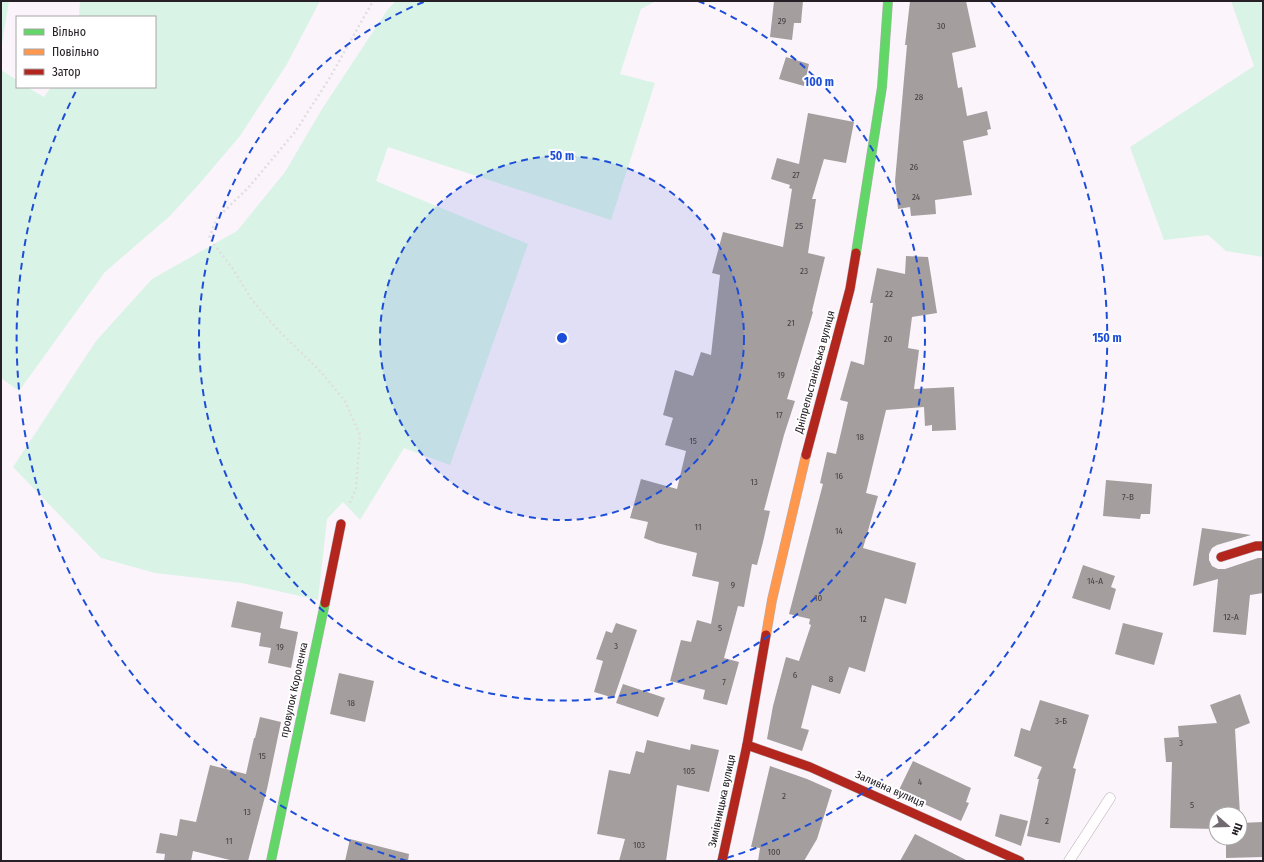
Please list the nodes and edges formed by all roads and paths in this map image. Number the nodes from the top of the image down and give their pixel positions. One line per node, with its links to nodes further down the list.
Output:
1 (373, 1): 3 (path)
2 (888, 1): 6 (street, Дніпрельстанівська вулиця)
3 (341, 524): 8 (street, провулок Короленка)
4 (1263, 546): 5 (street)
5 (1221, 557)
6 (747, 746): 9 (street, Зимівницька вулиця); 10 (street, Заливна вулиця)
7 (1110, 798): 11 (lane)
8 (270, 861)
9 (722, 861)
10 (1020, 861)
11 (1069, 861)

